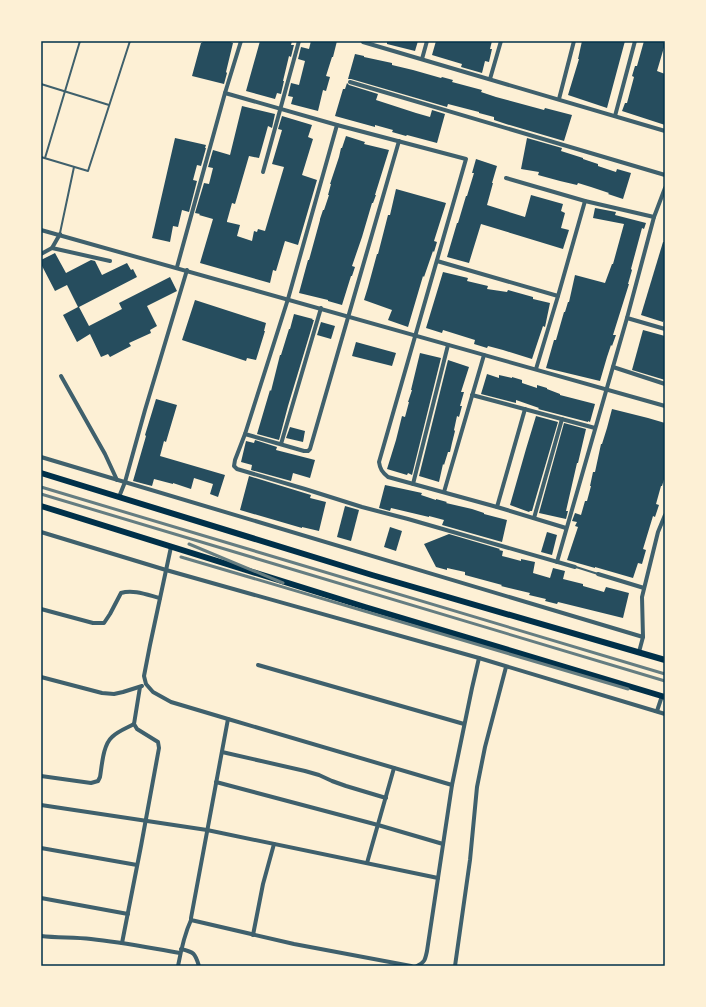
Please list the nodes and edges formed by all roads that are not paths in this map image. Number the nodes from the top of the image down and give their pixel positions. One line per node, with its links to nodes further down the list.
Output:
1 (80, 41): 14 (lane)
2 (130, 41): 17 (lane)
3 (241, 41): 15 (street)
4 (299, 41): 18 (street)
5 (363, 41): 10 (street)
6 (427, 41): 10 (street)
7 (501, 41): 11 (street)
8 (574, 41): 16 (street)
9 (635, 41): 19 (street)
10 (422, 59): 11 (street)
11 (490, 79): 16 (street)
12 (350, 82): 27 (street)
13 (41, 84): 14 (lane)
14 (65, 92): 17 (lane); 24 (lane)
15 (225, 93): 18 (street); 38 (street)
16 (559, 99): 19 (street)
17 (109, 105): 25 (lane)
18 (280, 109): 20 (street); 26 (street)
19 (615, 116): 21 (street)
20 (337, 125): 22 (street); 41 (street)
21 (665, 131)
22 (399, 141): 37 (street); 43 (street)
23 (41, 157): 24 (lane)
24 (45, 158): 25 (lane)
25 (74, 167): 33 (lane)
26 (263, 172)
27 (665, 176)
28 (506, 178): 30 (street)
29 (665, 188): 31 (street)
30 (585, 201): 31 (street); 40 (street)
31 (654, 217): 44 (street)
32 (41, 230): 33 (street)
33 (60, 234): 34 (street); 38 (street)
34 (52, 248): 35 (street); 36 (street)
35 (41, 254)
36 (110, 261)
37 (436, 261): 40 (street); 46 (street)
38 (177, 267): 39 (street)
39 (187, 270): 41 (street); 64 (street)
40 (558, 296): 50 (street)
41 (288, 299): 42 (street); 59 (street)
42 (320, 308): 43 (street); 60 (street)
43 (349, 316): 46 (street); 60 (street)
44 (627, 318): 45 (street); 49 (street)
45 (665, 329)
46 (415, 335): 47 (street); 65 (street)
47 (448, 345): 48 (street); 65 (street)
48 (484, 355): 50 (street); 54 (street)
49 (613, 368): 52 (street); 53 (street)
50 (536, 370): 53 (street)
51 (61, 376): 63 (street)
52 (665, 384)
53 (606, 390): 55 (street); 58 (street)
54 (472, 395): 56 (street); 66 (street)
55 (665, 406)
56 (526, 409): 57 (street); 69 (street)
57 (562, 419): 58 (street); 71 (street)
58 (595, 428): 72 (street)
59 (245, 434): 60 (street); 77 (street)
60 (280, 444)
61 (41, 457): 63 (street)
62 (41, 473): 67 (main road)
63 (117, 480): 64 (street)
64 (125, 482): 67 (street); 84 (street)
65 (413, 484): 66 (street)
66 (444, 492): 69 (street)
67 (119, 497): 85 (main road)
68 (41, 506): 76 (main road)
69 (497, 507): 71 (street)
70 (665, 515): 74 (street)
71 (534, 518): 72 (street)
72 (566, 528): 77 (street)
73 (41, 532): 79 (street)
74 (658, 532): 75 (street); 81 (street)
75 (665, 533)
76 (171, 547): 79 (street); 93 (main road)
77 (556, 562): 78 (street)
78 (575, 567): 80 (lane)
79 (166, 570): 82 (street); 86 (street)
80 (598, 574): 81 (street)
81 (644, 588): 84 (street)
82 (160, 598): 83 (street); 91 (street)
83 (41, 609)
84 (643, 637): 85 (street)
85 (639, 652): 87 (main road)
86 (479, 658): 89 (street); 98 (street)
87 (665, 660)
88 (258, 665): 98 (street)
89 (506, 666): 94 (street); 126 (street)
90 (41, 677): 92 (street)
91 (146, 684): 92 (street); 96 (street)
92 (140, 687): 97 (street)
93 (663, 696): 94 (street)
94 (657, 711): 95 (street)
95 (665, 714)
96 (228, 720): 99 (street); 100 (street)
97 (134, 724): 101 (street); 106 (street)
98 (464, 724): 103 (street)
99 (222, 752): 102 (street); 104 (street)
100 (394, 768): 103 (street); 104 (street)
101 (41, 776)
102 (216, 782): 107 (street); 108 (street)
103 (452, 785): 110 (street)
104 (386, 798): 107 (street)
105 (41, 805): 106 (street)
106 (146, 822): 108 (street); 113 (street)
107 (378, 825): 110 (street); 112 (street)
108 (207, 830): 109 (street); 117 (street)
109 (274, 844): 112 (street); 118 (street)
110 (443, 844): 114 (street)
111 (41, 848): 113 (street)
112 (367, 863): 114 (street)
113 (137, 865): 116 (street)
114 (438, 878): 125 (street)
115 (41, 898): 116 (street)
116 (128, 914): 120 (street)
117 (191, 920): 118 (street); 121 (street)
118 (253, 935): 124 (street)
119 (41, 936): 120 (street)
120 (122, 943): 121 (street)
121 (180, 951): 122 (street); 123 (street)
122 (178, 966)
123 (199, 966)
124 (411, 966)
125 (417, 966)
126 (455, 966)

